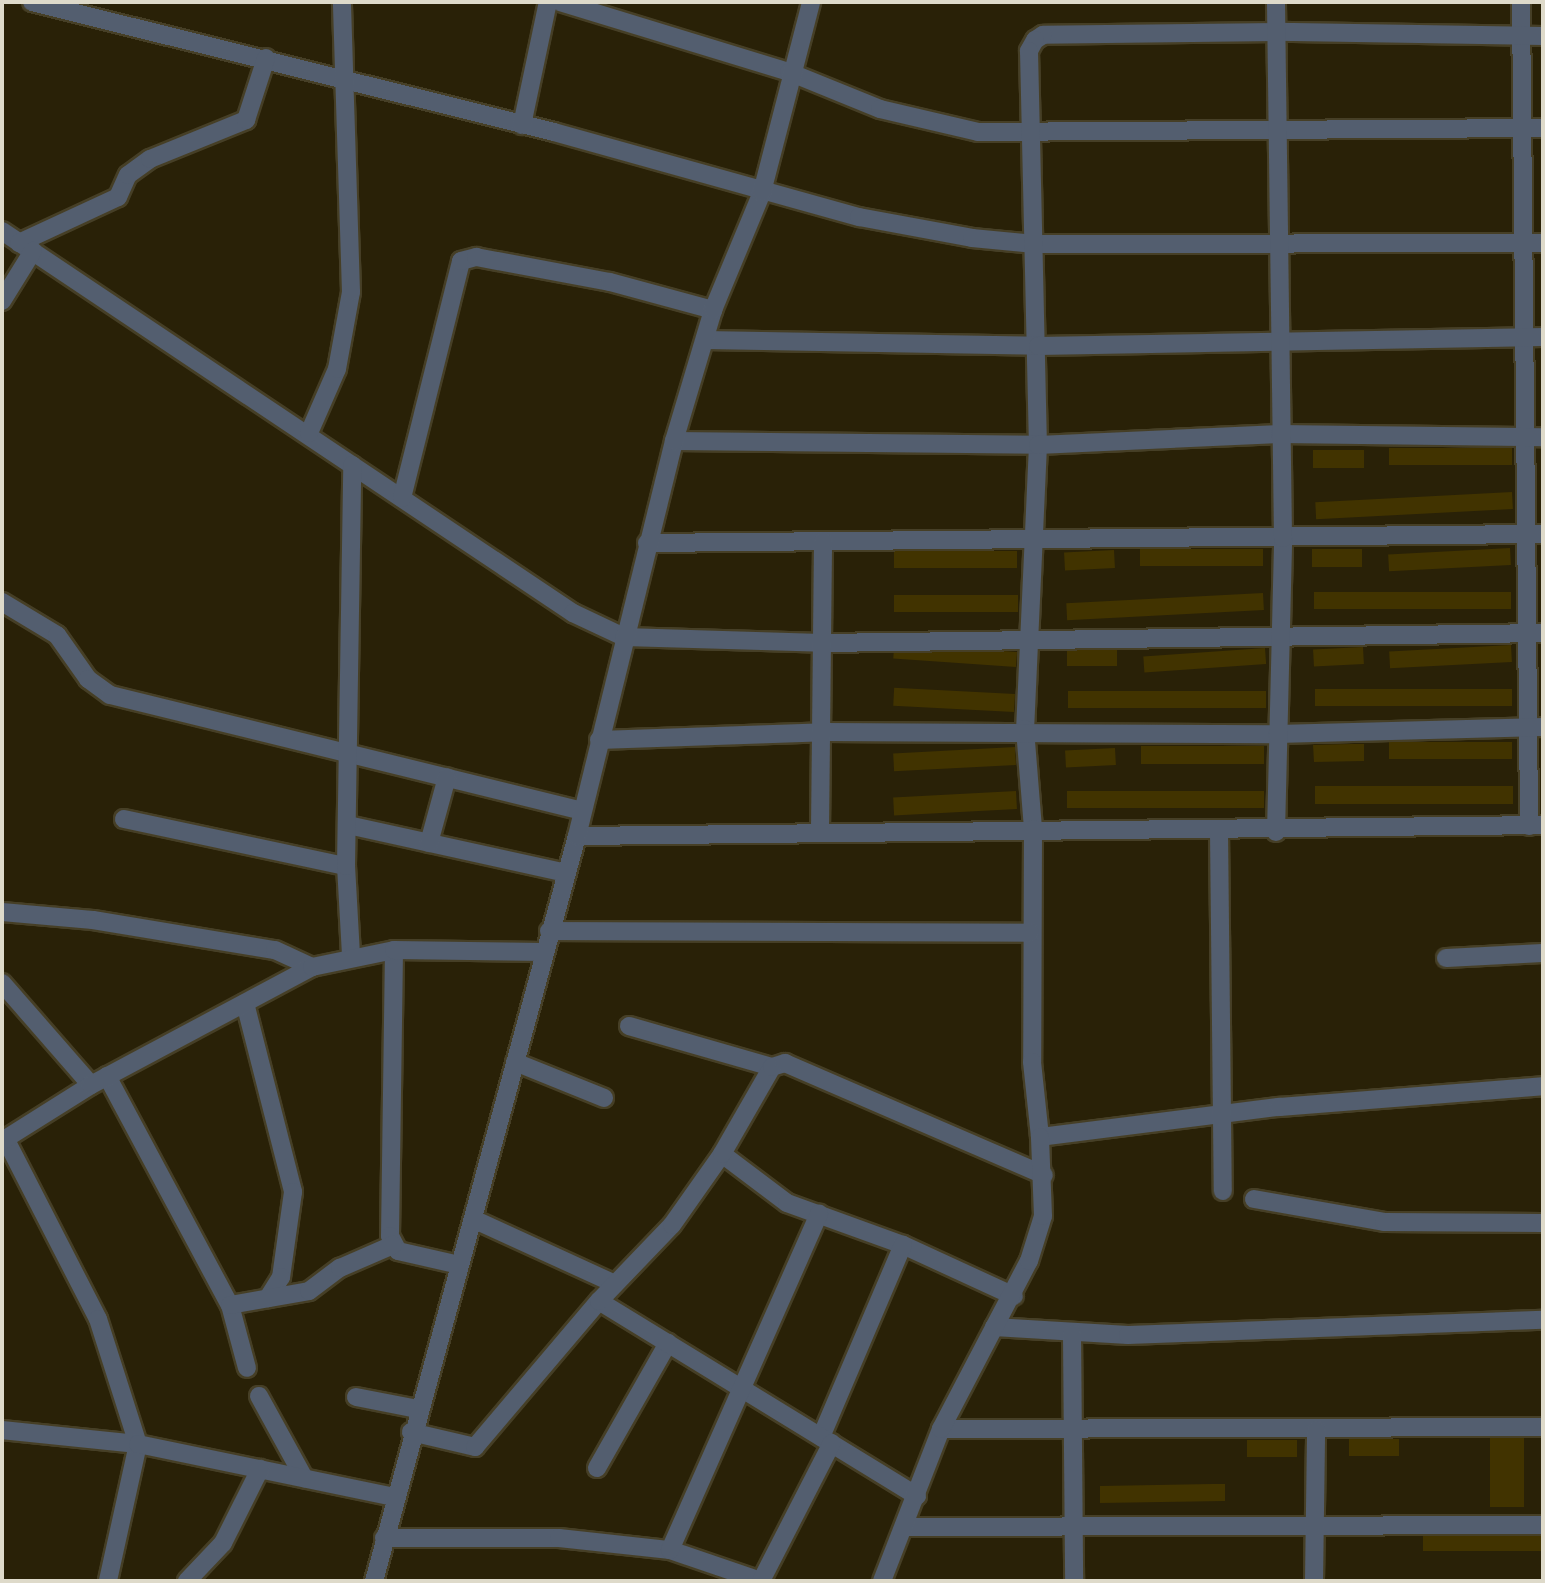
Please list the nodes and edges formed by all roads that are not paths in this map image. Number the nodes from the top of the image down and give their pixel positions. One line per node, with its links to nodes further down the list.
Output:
1 (32, 2): 11 (street)
2 (342, 2): 13 (street)
3 (548, 2): 14 (street)
4 (560, 2): 12 (street)
5 (811, 2): 12 (street)
6 (1276, 2): 8 (street)
7 (1521, 2): 9 (street)
8 (1277, 32): 9 (street); 17 (street); 18 (street)
9 (1522, 36): 10 (street); 15 (street)
10 (1543, 36)
11 (267, 58): 13 (street); 25 (street)
12 (789, 72): 18 (street); 19 (street)
13 (344, 79): 14 (street); 32 (street)
14 (522, 125): 19 (street)
15 (1523, 128): 16 (street); 17 (street); 21 (street)
16 (1543, 128)
17 (1279, 132): 18 (street); 24 (street)
18 (1032, 135): 23 (street)
19 (762, 192): 23 (street); 27 (street)
20 (2, 232): 25 (street)
21 (1523, 243): 22 (street); 24 (street); 28 (street)
22 (1543, 243)
23 (1035, 244): 24 (street); 31 (street)
24 (1278, 244): 30 (street)
25 (26, 247): 26 (street); 32 (street)
26 (2, 300)
27 (713, 310): 29 (street); 38 (street)
28 (1534, 338): 30 (street); 34 (street)
29 (705, 340): 31 (street); 35 (street)
30 (1277, 342): 31 (street); 33 (street)
31 (1038, 346): 36 (street)
32 (309, 433): 37 (street)
33 (1280, 434): 34 (street); 36 (street); 40 (street)
34 (1536, 437): 39 (street)
35 (674, 441): 36 (street); 43 (street)
36 (1038, 445): 42 (street)
37 (352, 465): 38 (street); 55 (street)
38 (402, 498): 47 (street)
39 (1536, 534): 40 (street); 45 (street)
40 (1283, 538): 42 (street); 46 (street)
41 (823, 541): 42 (street); 43 (street); 49 (street)
42 (1031, 542): 48 (street)
43 (647, 543): 47 (street)
44 (2, 602): 55 (street)
45 (1536, 633): 46 (street); 50 (street)
46 (1279, 634): 48 (street); 53 (street)
47 (624, 637): 49 (street); 54 (street)
48 (1026, 638): 49 (street); 51 (street)
49 (822, 643): 52 (street)
50 (1536, 727): 53 (street); 60 (street)
51 (1025, 729): 52 (street); 53 (street); 61 (street)
52 (824, 732): 54 (street); 62 (street)
53 (1277, 734): 64 (street)
54 (599, 740): 57 (street)
55 (349, 754): 56 (street); 59 (street)
56 (447, 778): 57 (street); 66 (street)
57 (582, 811): 65 (street)
58 (124, 819): 67 (street)
59 (348, 825): 66 (street); 67 (street)
60 (1536, 825): 64 (street)
61 (1033, 829): 62 (street); 63 (street); 71 (street)
62 (820, 831): 65 (street)
63 (1219, 831): 64 (street); 87 (street)
64 (1276, 832)
65 (577, 836): 68 (street)
66 (429, 843): 68 (street)
67 (346, 866): 75 (street)
68 (566, 873): 70 (street)
69 (2, 912): 77 (street)
70 (550, 931): 71 (street); 73 (street)
71 (1030, 933): 88 (street)
72 (394, 950): 73 (street); 75 (street); 97 (street)
73 (544, 952): 81 (street)
74 (1543, 953): 76 (street)
75 (351, 955): 77 (street)
76 (1446, 958)
77 (313, 967): 79 (street)
78 (2, 983): 84 (street)
79 (245, 1003): 83 (street); 102 (street)
80 (629, 1026): 82 (street)
81 (515, 1062): 86 (street); 95 (street)
82 (772, 1068): 90 (street); 91 (street)
83 (107, 1076): 84 (street); 104 (street)
84 (91, 1086): 89 (street)
85 (1543, 1086): 87 (street)
86 (604, 1098)
87 (1224, 1118): 88 (street); 92 (street)
88 (1040, 1137): 91 (street)
89 (4, 1139): 121 (street)
90 (722, 1154): 94 (street); 100 (street)
91 (1044, 1175): 101 (street)
92 (1223, 1191)
93 (1254, 1199): 96 (street)
94 (819, 1214): 98 (street); 110 (street)
95 (472, 1219): 99 (street); 100 (street)
96 (1543, 1223)
97 (393, 1245): 99 (street); 102 (street)
98 (903, 1245): 101 (street); 120 (street)
99 (459, 1265): 113 (street)
100 (615, 1284): 103 (street)
101 (1014, 1296): 106 (street)
102 (268, 1298): 104 (street)
103 (599, 1301): 108 (street); 118 (street)
104 (230, 1305): 109 (street)
105 (1543, 1320): 107 (street)
106 (994, 1327): 107 (street); 115 (street)
107 (1072, 1334): 119 (street)
108 (668, 1343): 110 (street); 122 (street)
109 (247, 1368)
110 (740, 1387): 120 (street); 132 (street)
111 (259, 1396): 124 (street)
112 (356, 1397): 113 (street)
113 (417, 1409): 118 (street)
114 (1543, 1427): 117 (street)
115 (941, 1429): 119 (street); 125 (street)
116 (2, 1430): 121 (street)
117 (1316, 1430): 119 (street); 129 (street)
118 (411, 1432): 126 (street)
119 (1071, 1432): 130 (street)
120 (827, 1440): 125 (street); 136 (street)
121 (138, 1444): 123 (street); 133 (street)
122 (597, 1468)
123 (260, 1469): 124 (street); 134 (street)
124 (304, 1478): 126 (street)
125 (917, 1496): 128 (street)
126 (394, 1497): 131 (street)
127 (1543, 1525): 129 (street)
128 (906, 1527): 130 (street); 137 (street)
129 (1316, 1527): 130 (street); 139 (street)
130 (1074, 1531): 138 (street)
131 (384, 1538): 132 (street); 135 (street)
132 (670, 1550): 136 (street)
133 (108, 1581)
134 (187, 1581)
135 (374, 1581)
136 (761, 1581)
137 (882, 1581)
138 (1074, 1581)
139 (1314, 1581)

